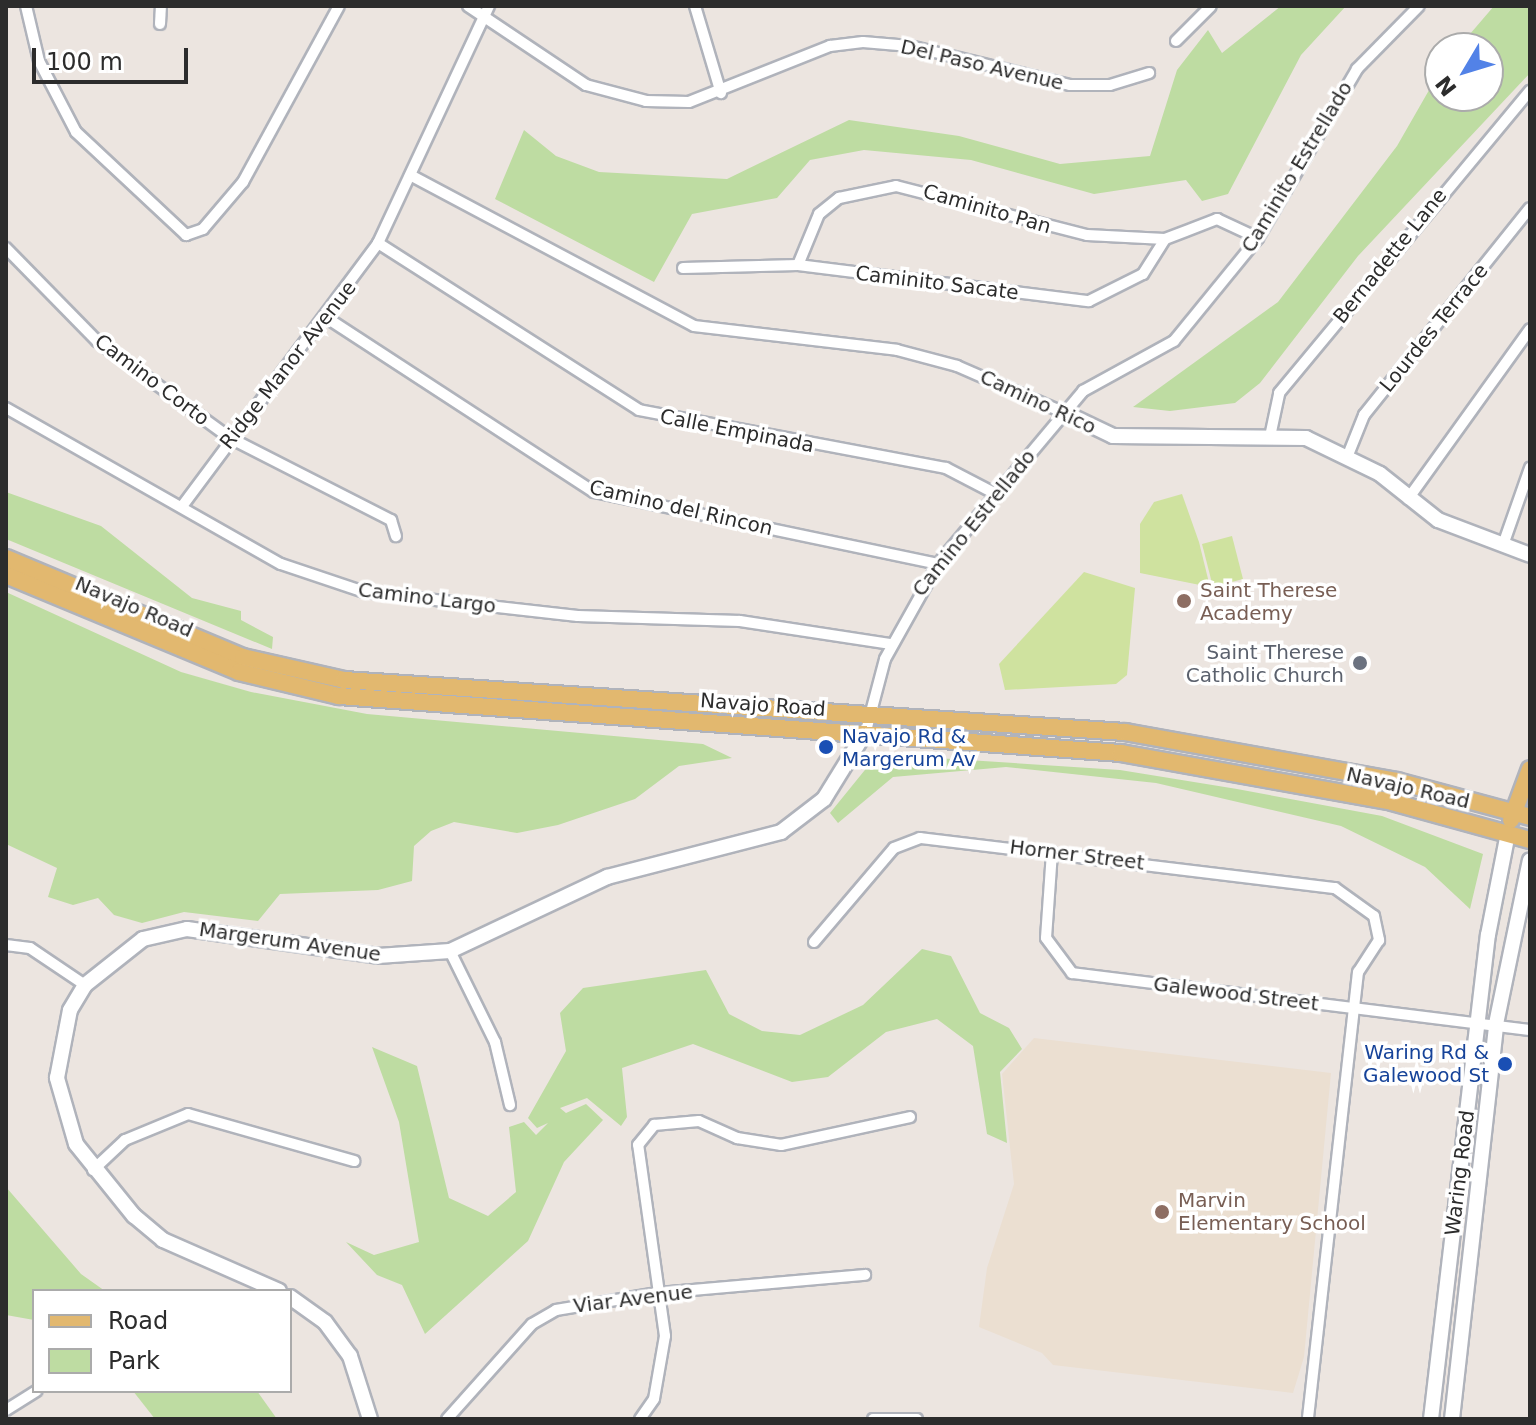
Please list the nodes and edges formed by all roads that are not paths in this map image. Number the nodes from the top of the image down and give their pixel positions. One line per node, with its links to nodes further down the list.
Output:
1 (26, 6): 3 (street)
2 (161, 6): 9 (street)
3 (339, 6)
4 (468, 6): 8 (street, Del Paso Avenue)
5 (695, 6): 13 (street)
6 (1211, 6): 10 (street)
7 (1419, 6): 16 (street, Caminito Estrellado)
8 (488, 9): 13 (street, Del Paso Avenue); 14 (street, Ridge Manor Avenue)
9 (160, 24)
10 (1176, 41)
11 (1149, 73): 13 (street, Del Paso Avenue)
12 (1530, 91): 26 (street, Bernadette Lane)
13 (721, 93)
14 (412, 176): 18 (street, Ridge Manor Avenue); 25 (street, Camino Rico)
15 (1530, 208): 28 (street, Lourdes Terrace)
16 (1258, 238): 17 (street, Caminito Pan); 25 (street, Caminito Estrellado)
17 (1165, 239): 20 (street, Caminito Sacate); 20 (street, Caminito Pan)
18 (378, 243): 22 (street, Ridge Manor Avenue); 30 (street, Calle Empinada)
19 (6, 248): 27 (street, Camino Corto)
20 (798, 265): 21 (street, Caminito Sacate)
21 (683, 268)
22 (327, 318): 27 (street, Ridge Manor Avenue); 37 (street, Camino del Rincon)
23 (1530, 329): 31 (street)
24 (6, 408): 32 (street, Camino Largo)
25 (1065, 413): 26 (street, Camino Rico); 30 (street, Camino Estrellado)
26 (1271, 432): 28 (street, Camino Rico)
27 (230, 438): 32 (street, Ridge Manor Avenue); 33 (street, Camino Corto)
28 (1348, 455): 31 (street, Camino Rico)
29 (1530, 468): 34 (street)
30 (994, 493): 37 (street, Camino Estrellado)
31 (1408, 499): 34 (street, Camino Rico)
32 (183, 505): 39 (street, Camino Largo)
33 (396, 536)
34 (1503, 545): 35 (street, Camino Rico)
35 (1530, 555)
36 (6, 558): 40 (main road, Navajo Road)
37 (938, 564): 39 (street, Camino Estrellado)
38 (6, 575): 42 (main road, Navajo Road)
39 (891, 644): 40 (street, Camino Estrellado)
40 (869, 710): 41 (main road, Navajo Road); 42 (street, Camino Estrellado)
41 (1015, 721): 43 (main road); 45 (main road, Navajo Road)
42 (866, 731): 43 (main road, Navajo Road); 52 (street, Margerum Avenue)
43 (1014, 743): 46 (main road, Navajo Road)
44 (1530, 769): 45 (main road)
45 (1522, 814): 46 (main road)
46 (1508, 833): 47 (main road, Navajo Road); 55 (street, Waring Road)
47 (1530, 840)
48 (1052, 852): 50 (street, Horner Street); 54 (street, Galewood Street); 54 (street, Horner Street)
49 (1530, 860): 56 (street, Waring Road)
50 (814, 942)
51 (6, 945): 53 (street)
52 (450, 951): 53 (street, Margerum Avenue); 58 (street)
53 (85, 985): 61 (street, Margerum Avenue)
54 (1355, 1009): 55 (street, Galewood Street); 73 (street)
55 (1477, 1022): 56 (street, Galewood Street); 74 (street, Waring Road)
56 (1496, 1024): 57 (street, Galewood Street); 75 (street, Waring Road)
57 (1530, 1030)
58 (510, 1105)
59 (910, 1117): 64 (street)
60 (354, 1161): 61 (street)
61 (93, 1170): 63 (street, Margerum Avenue)
62 (865, 1275): 64 (street, Viar Avenue)
63 (274, 1289)
64 (658, 1293): 69 (street, Viar Avenue); 70 (street)
65 (292, 1298): 68 (street)
66 (33, 1393): 67 (street)
67 (6, 1410)
68 (370, 1419)
69 (447, 1419)
70 (640, 1419)
71 (873, 1419): 72 (street)
72 (917, 1419)
73 (1308, 1419)
74 (1431, 1419)
75 (1452, 1419)

